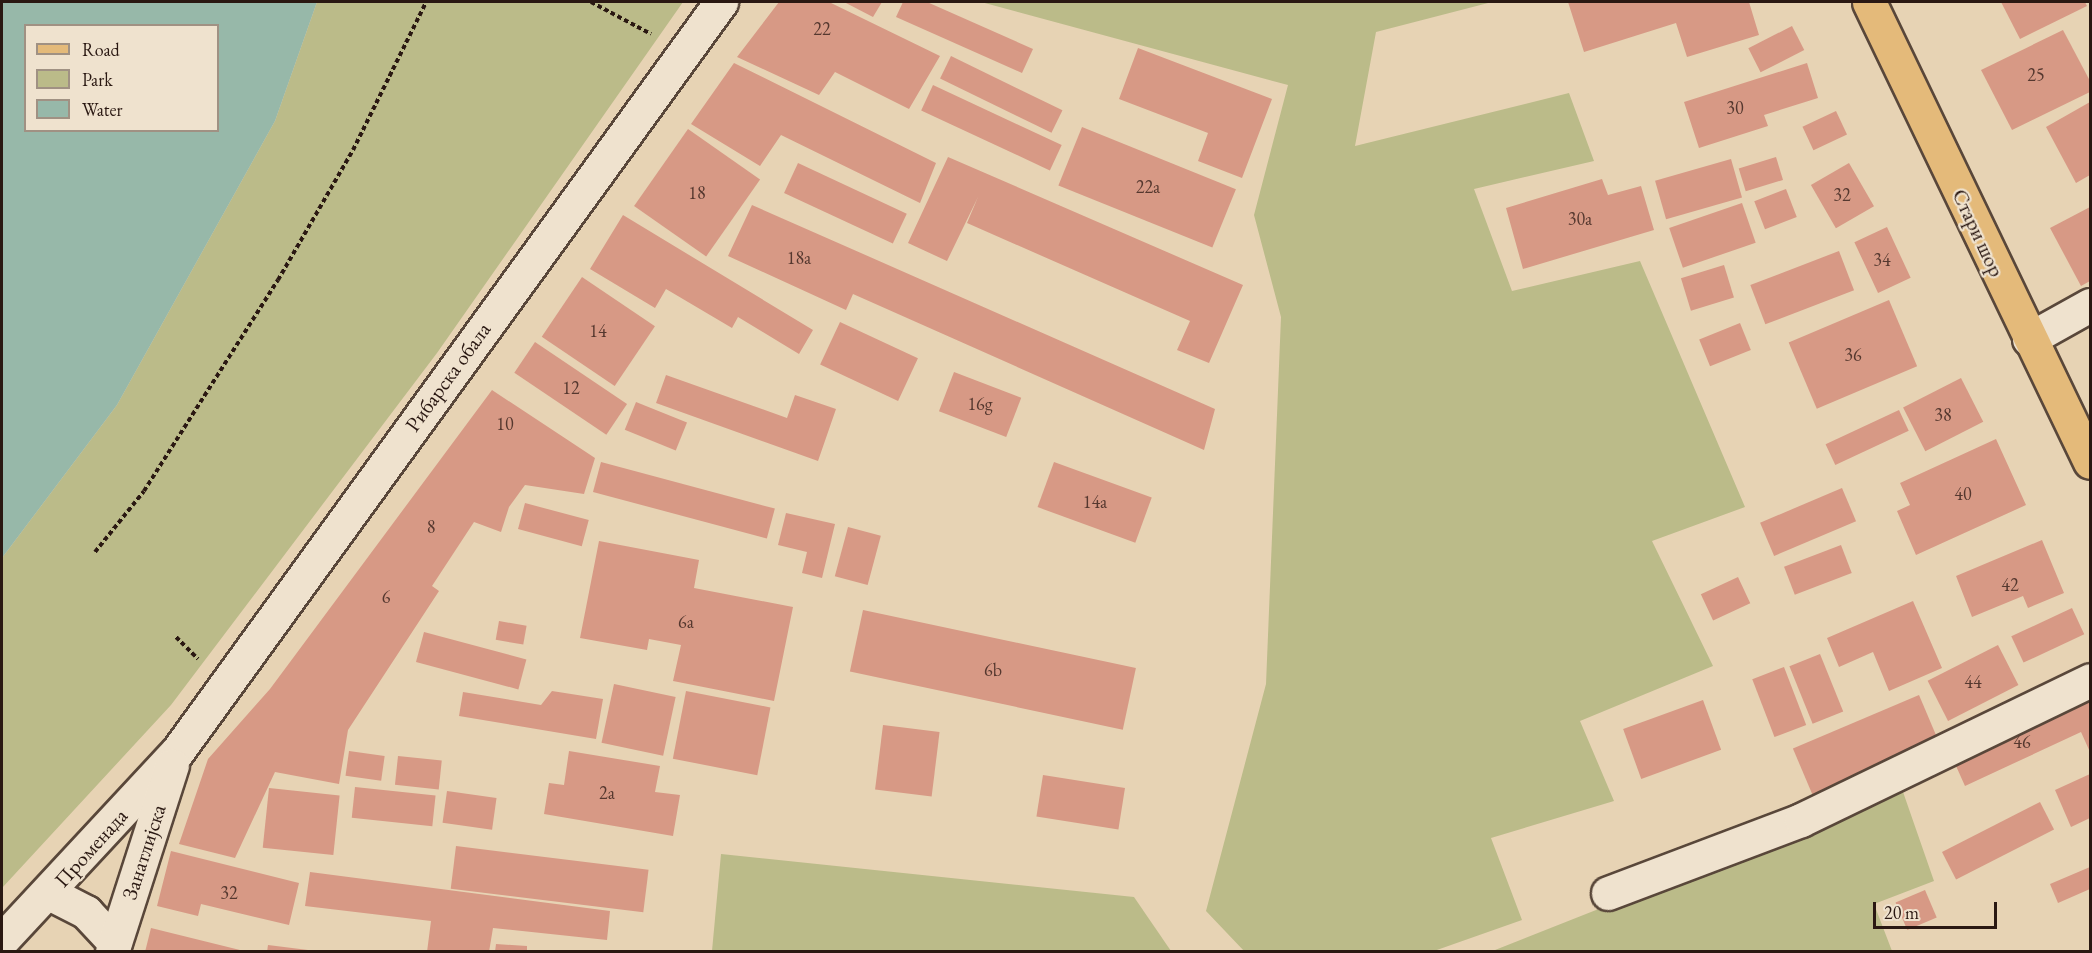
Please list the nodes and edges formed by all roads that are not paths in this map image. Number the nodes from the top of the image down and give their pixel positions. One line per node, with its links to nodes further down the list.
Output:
1 (721, 2): 7 (street, Рибарска обала)
2 (1869, 2): 4 (main road, Стари шор)
3 (2091, 305): 4 (street)
4 (2029, 339): 5 (main road, Стари шор)
5 (2091, 462)
6 (2091, 680): 9 (street)
7 (177, 752): 8 (street, Променада); 11 (street, Занатлијска)
8 (50, 893): 10 (street, Променада); 11 (street)
9 (1608, 893)
10 (2, 940)
11 (113, 947)

